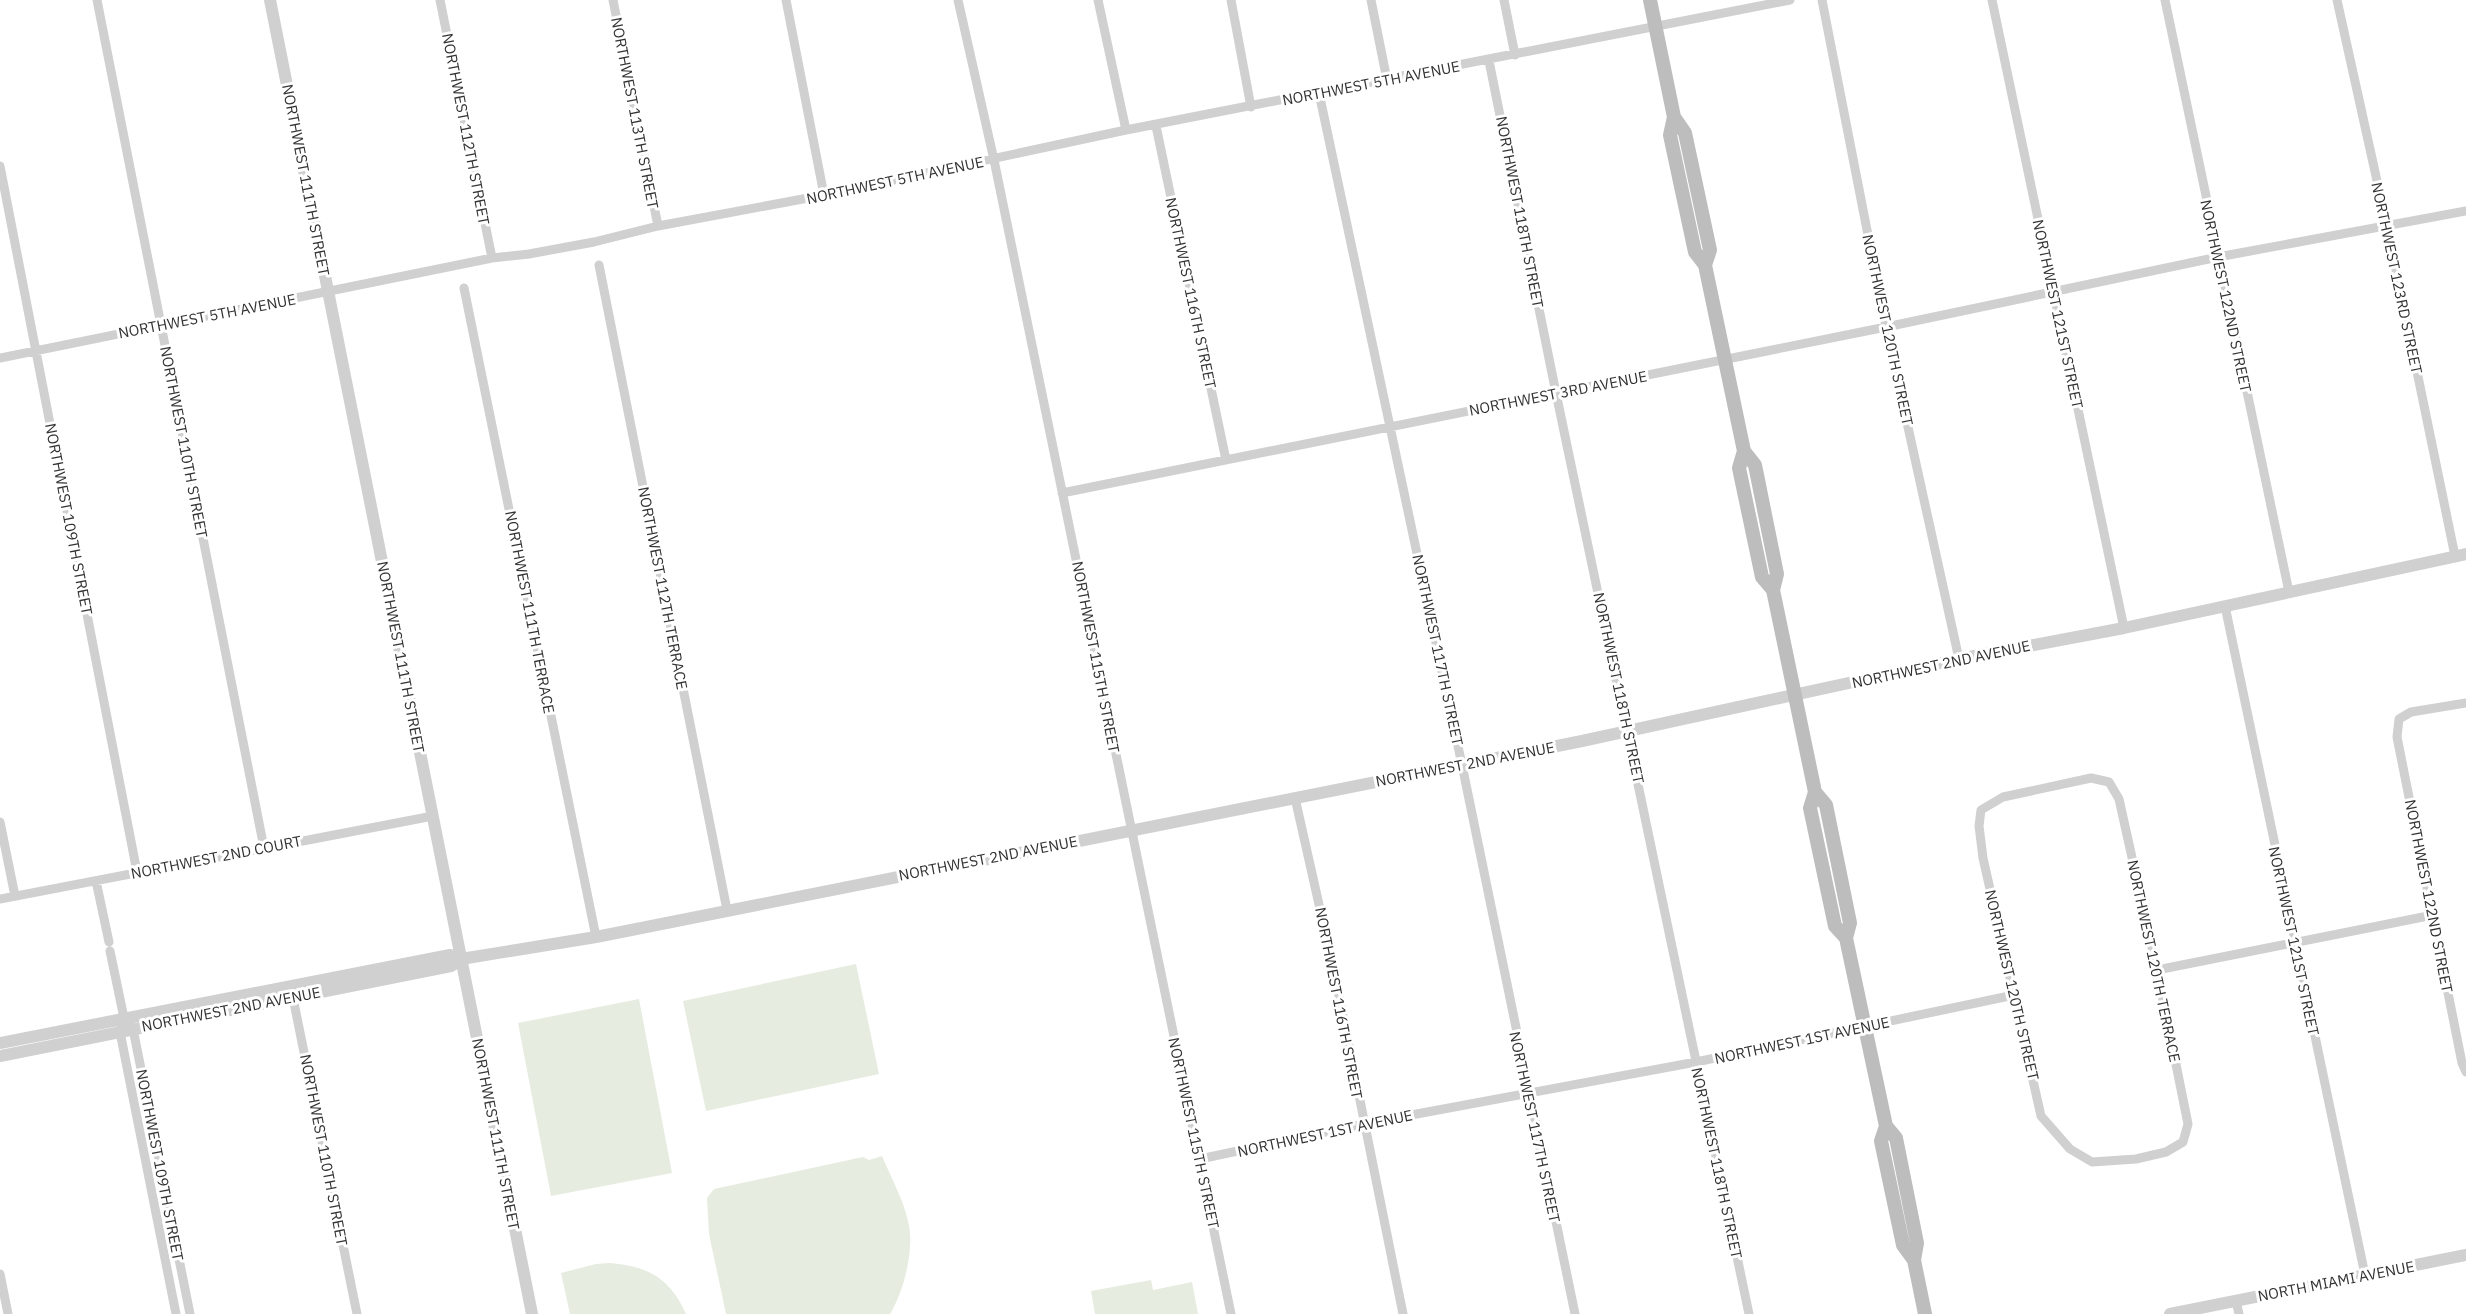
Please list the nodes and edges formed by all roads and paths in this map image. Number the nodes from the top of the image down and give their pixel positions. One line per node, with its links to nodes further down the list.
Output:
1 (97, 0): 37 (street, NORTHWEST 110TH STREET)
2 (270, 0): 35 (street, NORTHWEST 111TH STREET)
3 (440, 0): 32 (street, NORTHWEST 112TH STREET)
4 (613, 0): 29 (street, NORTHWEST 113TH STREET)
5 (786, 0): 27 (street)
6 (958, 0): 25 (street, NORTHWEST 115TH STREET)
7 (1098, 0): 24 (street)
8 (1231, 0): 22 (street)
9 (1371, 0): 20 (street)
10 (1504, 0): 18 (street)
11 (1650, 0): 17 (main road)
12 (1790, 0): 17 (street, NORTHWEST 5TH AVENUE)
13 (1822, 0): 38 (street, NORTHWEST 120TH STREET)
14 (1992, 0): 36 (street, NORTHWEST 121ST STREET)
15 (2165, 0): 31 (street, NORTHWEST 122ND STREET)
16 (2337, 0): 30 (street, NORTHWEST 123RD STREET)
17 (1655, 25): 18 (street, NORTHWEST 5TH AVENUE); 41 (main road)
18 (1515, 55): 19 (street, NORTHWEST 5TH AVENUE)
19 (1489, 61): 20 (street, NORTHWEST 5TH AVENUE); 42 (street, NORTHWEST 118TH STREET)
20 (1387, 80): 21 (street, NORTHWEST 5TH AVENUE)
21 (1319, 93): 22 (street, NORTHWEST 5TH AVENUE); 43 (street, NORTHWEST 117TH STREET)
22 (1251, 107): 23 (street, NORTHWEST 5TH AVENUE)
23 (1156, 126): 24 (street, NORTHWEST 5TH AVENUE); 44 (street, NORTHWEST 116TH STREET)
24 (1126, 130): 25 (street, NORTHWEST 5TH AVENUE)
25 (994, 160): 27 (street, NORTHWEST 5TH AVENUE); 45 (street, NORTHWEST 115TH STREET)
26 (0, 166): 39 (street, NORTHWEST 109TH STREET)
27 (824, 195): 29 (street, NORTHWEST 5TH AVENUE)
28 (2466, 211): 30 (street, NORTHWEST 3RD AVENUE)
29 (658, 226): 32 (street, NORTHWEST 5TH AVENUE)
30 (2387, 226): 31 (street, NORTHWEST 3RD AVENUE); 46 (street, NORTHWEST 123RD STREET)
31 (2218, 257): 36 (street, NORTHWEST 3RD AVENUE); 47 (street, NORTHWEST 122ND STREET)
32 (492, 258): 35 (street, NORTHWEST 5TH AVENUE)
33 (598, 266): 65 (street, NORTHWEST 112TH TERRACE)
34 (464, 288): 67 (street, NORTHWEST 111TH TERRACE)
35 (327, 291): 37 (street, NORTHWEST 5TH AVENUE); 57 (street, NORTHWEST 111TH STREET)
36 (2054, 292): 38 (street, NORTHWEST 3RD AVENUE); 49 (street, NORTHWEST 121ST STREET)
37 (160, 324): 39 (street, NORTHWEST 5TH AVENUE); 60 (street, NORTHWEST 110TH STREET)
38 (1886, 327): 41 (street, NORTHWEST 3RD AVENUE); 50 (street, NORTHWEST 120TH STREET)
39 (37, 351): 40 (street, NORTHWEST 5TH AVENUE); 61 (street, NORTHWEST 109TH STREET)
40 (0, 358)
41 (1724, 360): 42 (street, NORTHWEST 3RD AVENUE); 51 (main road)
42 (1556, 393): 43 (street, NORTHWEST 3RD AVENUE); 53 (street, NORTHWEST 118TH STREET)
43 (1391, 427): 44 (street, NORTHWEST 3RD AVENUE); 54 (street, NORTHWEST 117TH STREET)
44 (1226, 460): 45 (street, NORTHWEST 3RD AVENUE)
45 (1062, 493): 59 (street, NORTHWEST 115TH STREET)
46 (2461, 555): 47 (street, NORTHWEST 2ND AVENUE)
47 (2289, 592): 48 (street, NORTHWEST 2ND AVENUE)
48 (2224, 606): 49 (street, NORTHWEST 2ND AVENUE); 68 (street, NORTHWEST 121ST STREET)
49 (2124, 628): 50 (street, NORTHWEST 2ND AVENUE)
50 (1959, 659): 51 (street, NORTHWEST 2ND AVENUE)
51 (1795, 696): 53 (street, NORTHWEST 2ND AVENUE); 74 (main road)
52 (2466, 703): 66 (street, NORTHWEST 122ND STREET)
53 (1628, 730): 54 (street, NORTHWEST 2ND AVENUE); 79 (street, NORTHWEST 118TH STREET)
54 (1462, 765): 56 (street, NORTHWEST 2ND AVENUE); 81 (street, NORTHWEST 117TH STREET)
55 (2109, 782): 70 (street, NORTHWEST 120TH TERRACE); 72 (street, NORTHWEST 120TH STREET)
56 (1295, 798): 59 (street, NORTHWEST 2ND AVENUE); 82 (street, NORTHWEST 116TH STREET)
57 (433, 816): 60 (street, NORTHWEST 2ND COURT); 69 (street, NORTHWEST 111TH STREET)
58 (0, 822): 63 (street)
59 (1131, 830): 65 (street, NORTHWEST 2ND AVENUE); 86 (street, NORTHWEST 115TH STREET)
60 (264, 848): 61 (street, NORTHWEST 2ND COURT)
61 (137, 873): 62 (street, NORTHWEST 2ND COURT)
62 (96, 881): 63 (street, NORTHWEST 2ND COURT); 73 (street, NORTHWEST 109TH STREET)
63 (15, 896): 64 (street, NORTHWEST 2ND COURT)
64 (0, 899)
65 (728, 910): 67 (street, NORTHWEST 2ND AVENUE)
66 (2433, 915): 68 (street); 80 (street, NORTHWEST 122ND STREET)
67 (596, 937): 69 (street, NORTHWEST 2ND AVENUE)
68 (2294, 941): 70 (street); 91 (street, NORTHWEST 121ST STREET)
69 (461, 959): 71 (street, NORTHWEST 2ND AVENUE); 97 (street, NORTHWEST 111TH STREET)
70 (2157, 970): 85 (street, NORTHWEST 120TH TERRACE)
71 (292, 991): 73 (street, NORTHWEST 2ND AVENUE); 75 (street, NORTHWEST 2ND AVENUE); 96 (street, NORTHWEST 110TH STREET)
72 (2014, 995): 74 (street, NORTHWEST 1ST AVENUE); 85 (street, NORTHWEST 120TH STREET)
73 (124, 1018): 75 (street, NORTHWEST 109TH STREET); 76 (street, NORTHWEST 109TH STREET); 77 (street, NORTHWEST 2ND AVENUE)
74 (1865, 1027): 79 (street, NORTHWEST 1ST AVENUE); 102 (main road)
75 (133, 1029): 76 (street, NORTHWEST 2ND AVENUE); 83 (street, NORTHWEST 109TH STREET)
76 (120, 1032): 78 (street, NORTHWEST 2ND AVENUE); 84 (street, NORTHWEST 109TH STREET)
77 (0, 1043)
78 (0, 1056)
79 (1696, 1062): 81 (street, NORTHWEST 1ST AVENUE); 101 (street, NORTHWEST 118TH STREET)
80 (2466, 1072)
81 (1527, 1092): 82 (street, NORTHWEST 1ST AVENUE); 100 (street, NORTHWEST 117TH STREET)
82 (1363, 1124): 86 (street, NORTHWEST 1ST AVENUE); 99 (street, NORTHWEST 116TH STREET)
83 (156, 1144): 84 (street); 87 (street, NORTHWEST 109TH STREET)
84 (143, 1147): 88 (street, NORTHWEST 109TH STREET)
85 (2070, 1149)
86 (1200, 1159): 98 (street, NORTHWEST 115TH STREET)
87 (176, 1244): 88 (street); 95 (street, NORTHWEST 109TH STREET)
88 (163, 1247): 94 (street, NORTHWEST 109TH STREET)
89 (2466, 1255): 91 (street, NORTH MIAMI AVENUE)
90 (0, 1274): 93 (street)
91 (2365, 1275): 92 (street, NORTH MIAMI AVENUE)
92 (2236, 1301): 103 (street, NORTH MIAMI AVENUE); 104 (street)
93 (8, 1314)
94 (176, 1314)
95 (190, 1314)
96 (357, 1314)
97 (532, 1314)
98 (1231, 1314)
99 (1403, 1314)
100 (1575, 1314)
101 (1749, 1314)
102 (1925, 1314)
103 (2170, 1314)
104 (2239, 1314)

